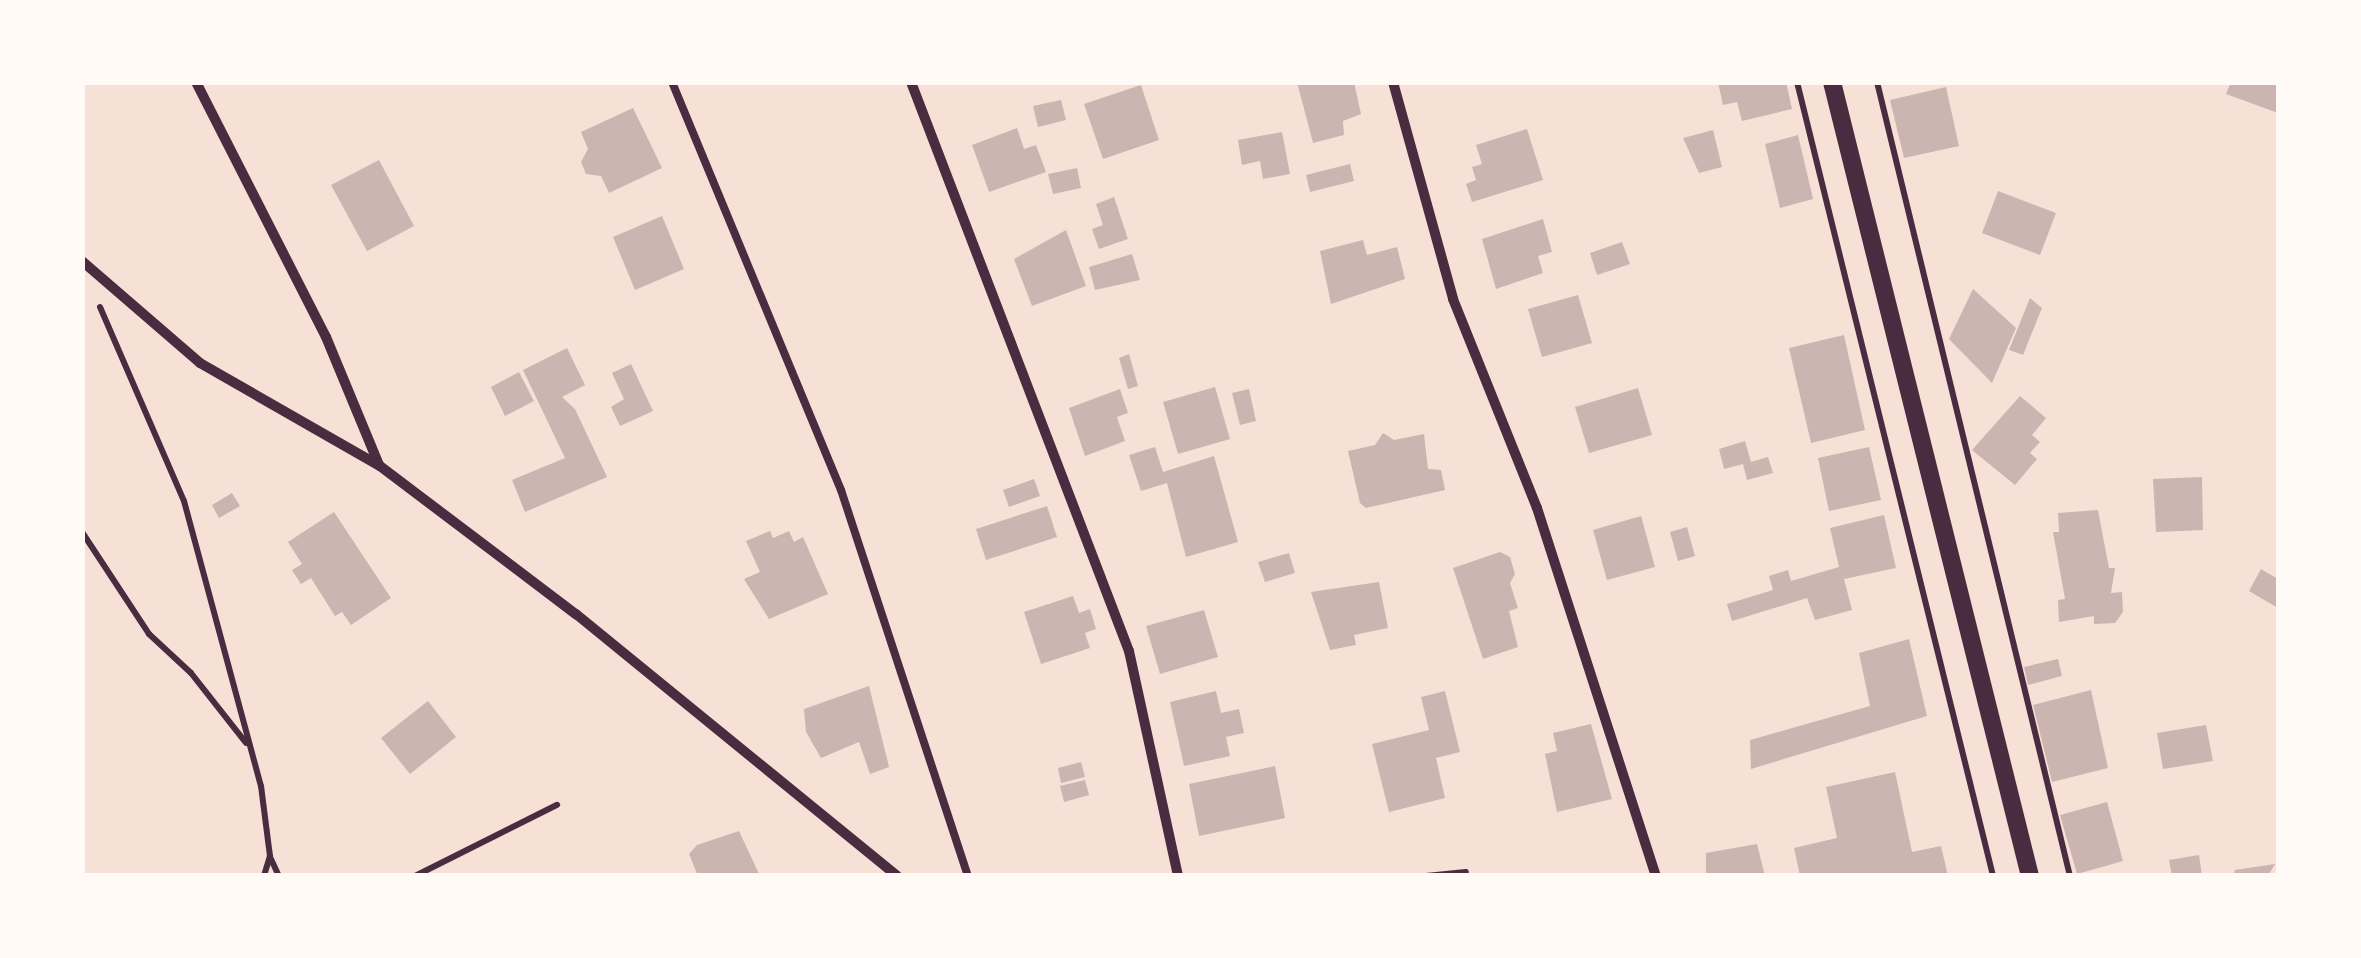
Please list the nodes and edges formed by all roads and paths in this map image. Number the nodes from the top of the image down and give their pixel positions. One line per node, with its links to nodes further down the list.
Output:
1 (196, 82): 10 (street)
2 (672, 82): 20 (lane)
3 (912, 82): 21 (street)
4 (1392, 82): 23 (street)
5 (1797, 82): 24 (path)
6 (1832, 82): 25 (street)
7 (1878, 82): 26 (path)
8 (82, 261): 10 (street)
9 (97, 300): 12 (path)
10 (380, 466): 19 (street)
11 (82, 532): 12 (path)
12 (250, 748): 14 (path)
13 (557, 805): 18 (path)
14 (270, 856): 16 (path); 17 (path)
15 (1466, 872): 22 (path)
16 (264, 876)
17 (278, 876)
18 (414, 876)
19 (897, 876)
20 (968, 876)
21 (1178, 876)
22 (1426, 876)
23 (1656, 876)
24 (1993, 876)
25 (2030, 876)
26 (2070, 876)

